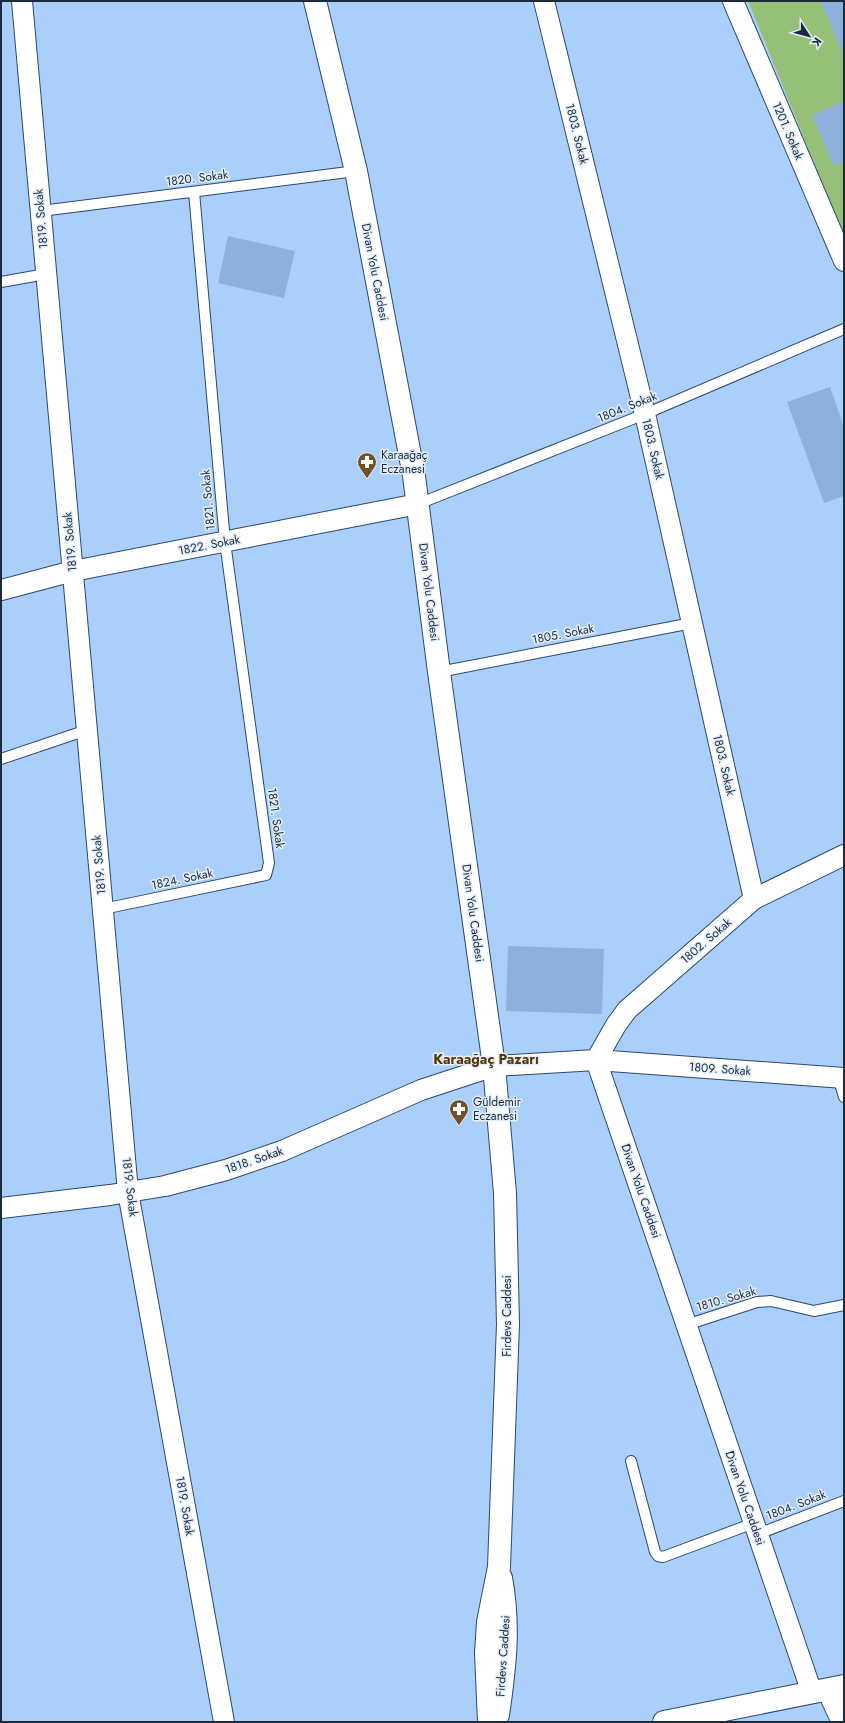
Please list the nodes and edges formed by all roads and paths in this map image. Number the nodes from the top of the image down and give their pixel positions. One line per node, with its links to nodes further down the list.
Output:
1 (22, 1): 7 (street, 1819. Sokak)
2 (315, 1): 5 (street, Divan Yolu Caddesi)
3 (544, 1): 12 (street, 1803. Sokak)
4 (733, 1): 8 (street, 1201. Sokak)
5 (356, 171): 6 (lane, 1820. Sokak); 13 (street, Divan Yolu Caddesi)
6 (194, 192): 7 (lane, 1820. Sokak); 14 (lane, 1821. Sokak)
7 (41, 211): 9 (street, 1819. Sokak)
8 (844, 262)
9 (46, 274): 10 (lane); 15 (street, 1819. Sokak)
10 (1, 282)
11 (844, 329): 12 (lane, 1804. Sokak)
12 (645, 414): 13 (lane, 1804. Sokak); 17 (street, 1803. Sokak)
13 (418, 504): 14 (street, 1822. Sokak); 18 (street, Divan Yolu Caddesi)
14 (225, 542): 15 (street, 1822. Sokak); 22 (lane, 1821. Sokak)
15 (73, 571): 16 (street, 1822. Sokak); 19 (street, 1819. Sokak)
16 (1, 590)
17 (692, 623): 18 (lane, 1805. Sokak); 23 (street, 1803. Sokak)
18 (439, 672): 26 (street, Divan Yolu Caddesi)
19 (87, 730): 20 (lane); 24 (street, 1819. Sokak)
20 (1, 759)
21 (844, 855): 23 (street, 1802. Sokak)
22 (266, 874): 24 (lane, 1824. Sokak)
23 (754, 899): 25 (street, 1802. Sokak)
24 (103, 909): 29 (street, 1819. Sokak)
25 (596, 1060): 26 (street); 27 (street, 1809. Sokak); 32 (street, Divan Yolu Caddesi)
26 (494, 1066): 29 (street, 1818. Sokak); 36 (street, Firdevs Caddesi)
27 (841, 1078): 28 (lane)
28 (844, 1097)
29 (128, 1192): 30 (street, 1818. Sokak); 38 (street, 1819. Sokak)
30 (1, 1208)
31 (844, 1305): 32 (lane, 1810. Sokak)
32 (686, 1325): 35 (street, Divan Yolu Caddesi)
33 (631, 1461): 35 (lane, 1804. Sokak)
34 (844, 1501): 35 (lane, 1804. Sokak)
35 (756, 1528): 37 (street, Divan Yolu Caddesi)
36 (499, 1567): 39 (street, Firdevs Caddesi); 40 (street, Firdevs Caddesi)
37 (828, 1689): 41 (street); 42 (street, Divan Yolu Caddesi)
38 (224, 1722)
39 (489, 1722)
40 (497, 1722)
41 (664, 1722)
42 (842, 1722)

